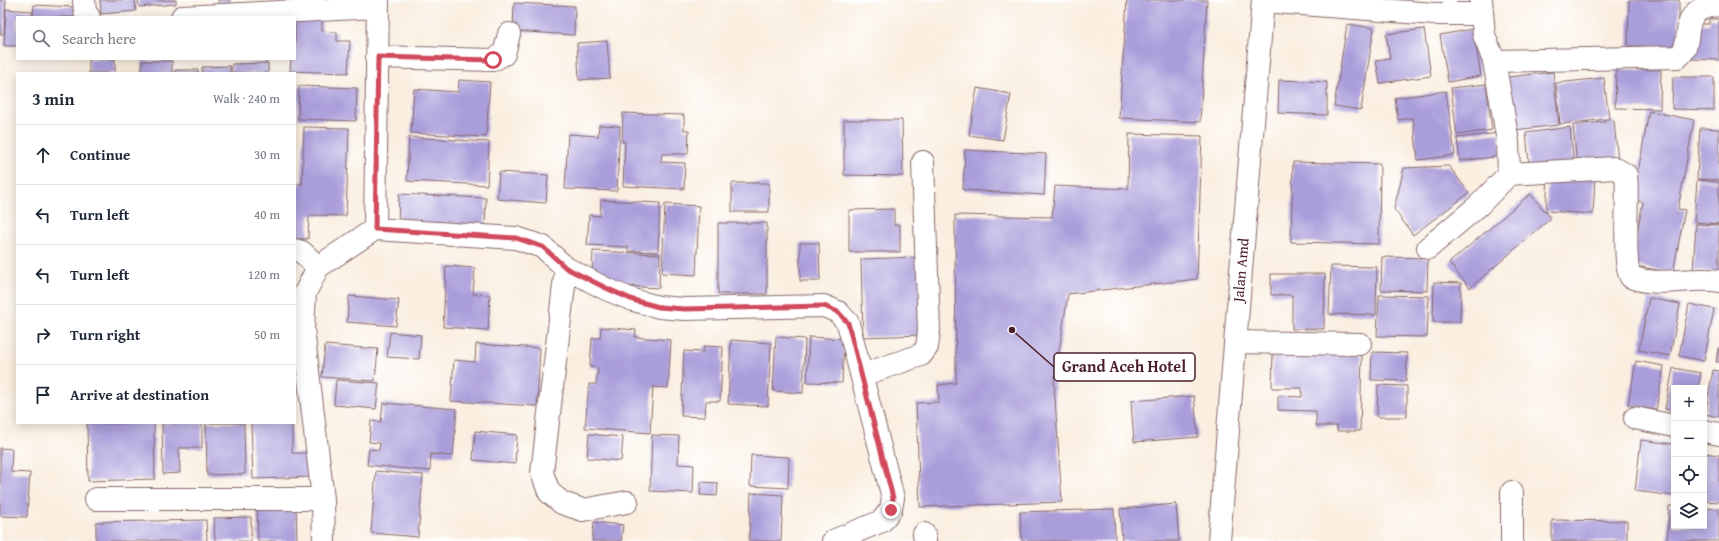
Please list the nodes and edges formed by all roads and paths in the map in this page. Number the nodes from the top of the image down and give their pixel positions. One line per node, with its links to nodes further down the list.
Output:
1 (84, 0): 6 (street)
2 (1263, 1): 5 (street); 19 (street, Jalan Amd)
3 (378, 3): 7 (street); 9 (street)
4 (1719, 5): 10 (street)
5 (1481, 7): 10 (street)
6 (88, 16)
7 (196, 16)
8 (509, 34): 9 (street)
9 (378, 57): 13 (street)
10 (1494, 61): 12 (street)
11 (923, 162): 21 (street)
12 (1510, 174): 14 (street); 18 (street)
13 (375, 229): 16 (street); 17 (street)
14 (1428, 248)
15 (296, 250): 16 (street)
16 (318, 267): 28 (street)
17 (566, 268): 21 (street); 29 (street)
18 (1719, 281)
19 (1235, 342): 20 (street); 32 (street, Jalan Amd)
20 (1360, 344)
21 (862, 375): 31 (street)
22 (1635, 418): 23 (street)
23 (1671, 425)
24 (1707, 432): 25 (street)
25 (1719, 434)
26 (1512, 492): 33 (street)
27 (96, 499): 28 (street)
28 (323, 499): 30 (street)
29 (627, 502)
30 (324, 541)
31 (833, 541)
32 (1219, 541)
33 (1512, 541)

